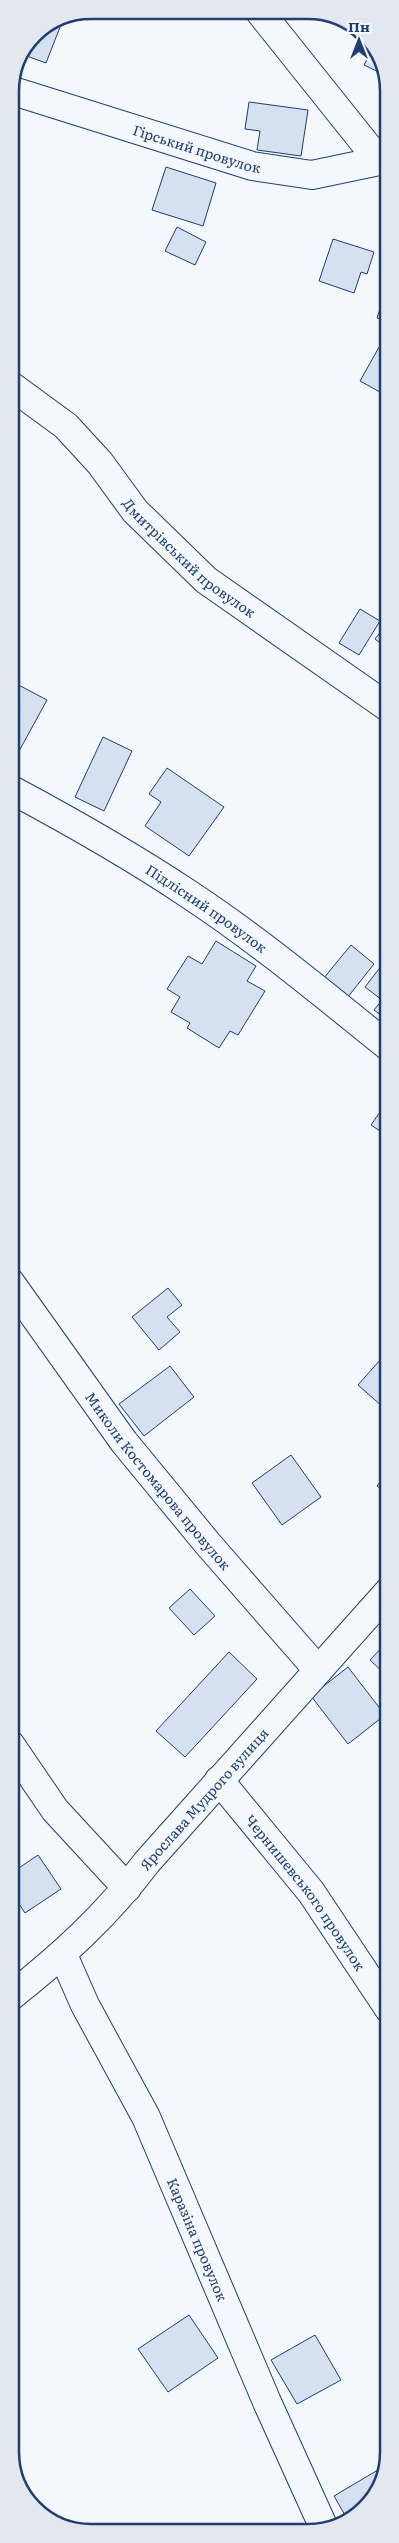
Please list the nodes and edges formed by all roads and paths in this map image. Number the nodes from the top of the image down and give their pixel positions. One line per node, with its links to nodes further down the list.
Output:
1 (266, 19): 3 (street)
2 (19, 93): 4 (street, Гірський провулок)
3 (380, 158)
4 (380, 164)
5 (19, 392): 6 (street, Дмитрівський провулок)
6 (380, 702)
7 (19, 794): 8 (street, Підлісний провулок)
8 (380, 1040)
9 (19, 1295): 11 (street, Миколи Костомарова провулок)
10 (380, 1601): 11 (street, Ярослава Мудрого вулиця)
11 (318, 1670): 13 (street, Ярослава Мудрого вулиця)
12 (19, 1757): 14 (street)
13 (219, 1780): 14 (street, Ярослава Мудрого вулиця); 17 (street, Чернишевського провулок)
14 (127, 1888): 15 (street, Ярослава Мудрого вулиця)
15 (63, 1955): 16 (street, Ярослава Мудрого вулиця); 18 (street, Каразіна провулок)
16 (19, 1990)
17 (380, 1996)
18 (322, 2523)

